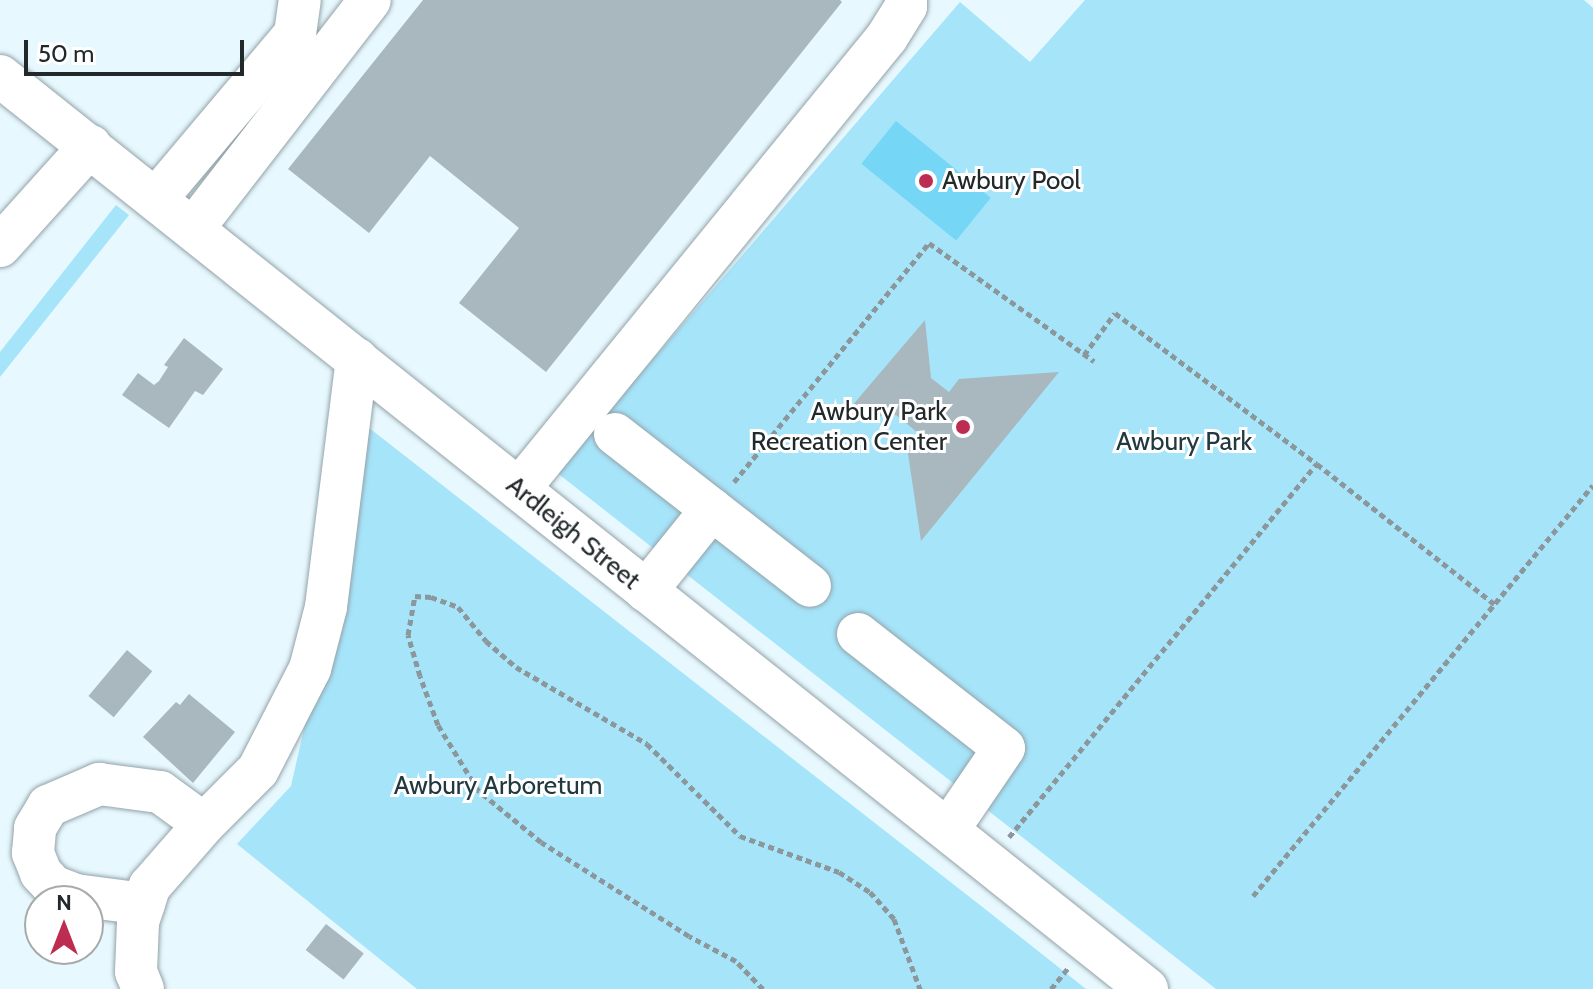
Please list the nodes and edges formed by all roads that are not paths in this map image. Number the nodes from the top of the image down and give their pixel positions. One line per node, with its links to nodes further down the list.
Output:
1 (300, 0): 6 (street)
2 (370, 0): 7 (street)
3 (906, 0): 11 (street)
4 (0, 76): 5 (street, Ardleigh Street)
5 (90, 146): 6 (street, Ardleigh Street); 8 (street)
6 (156, 199): 7 (street, Ardleigh Street)
7 (193, 229): 9 (street, Ardleigh Street)
8 (0, 246)
9 (357, 359): 11 (street, Ardleigh Street); 16 (street)
10 (615, 434): 12 (street)
11 (519, 489): 14 (street, Ardleigh Street)
12 (712, 509): 13 (street); 14 (street)
13 (810, 586)
14 (646, 591): 17 (street, Ardleigh Street)
15 (858, 634): 17 (street)
16 (204, 824): 18 (street); 18 (street)
17 (948, 830): 20 (street, Ardleigh Street)
18 (144, 904): 19 (street)
19 (143, 989)
20 (1147, 989)

